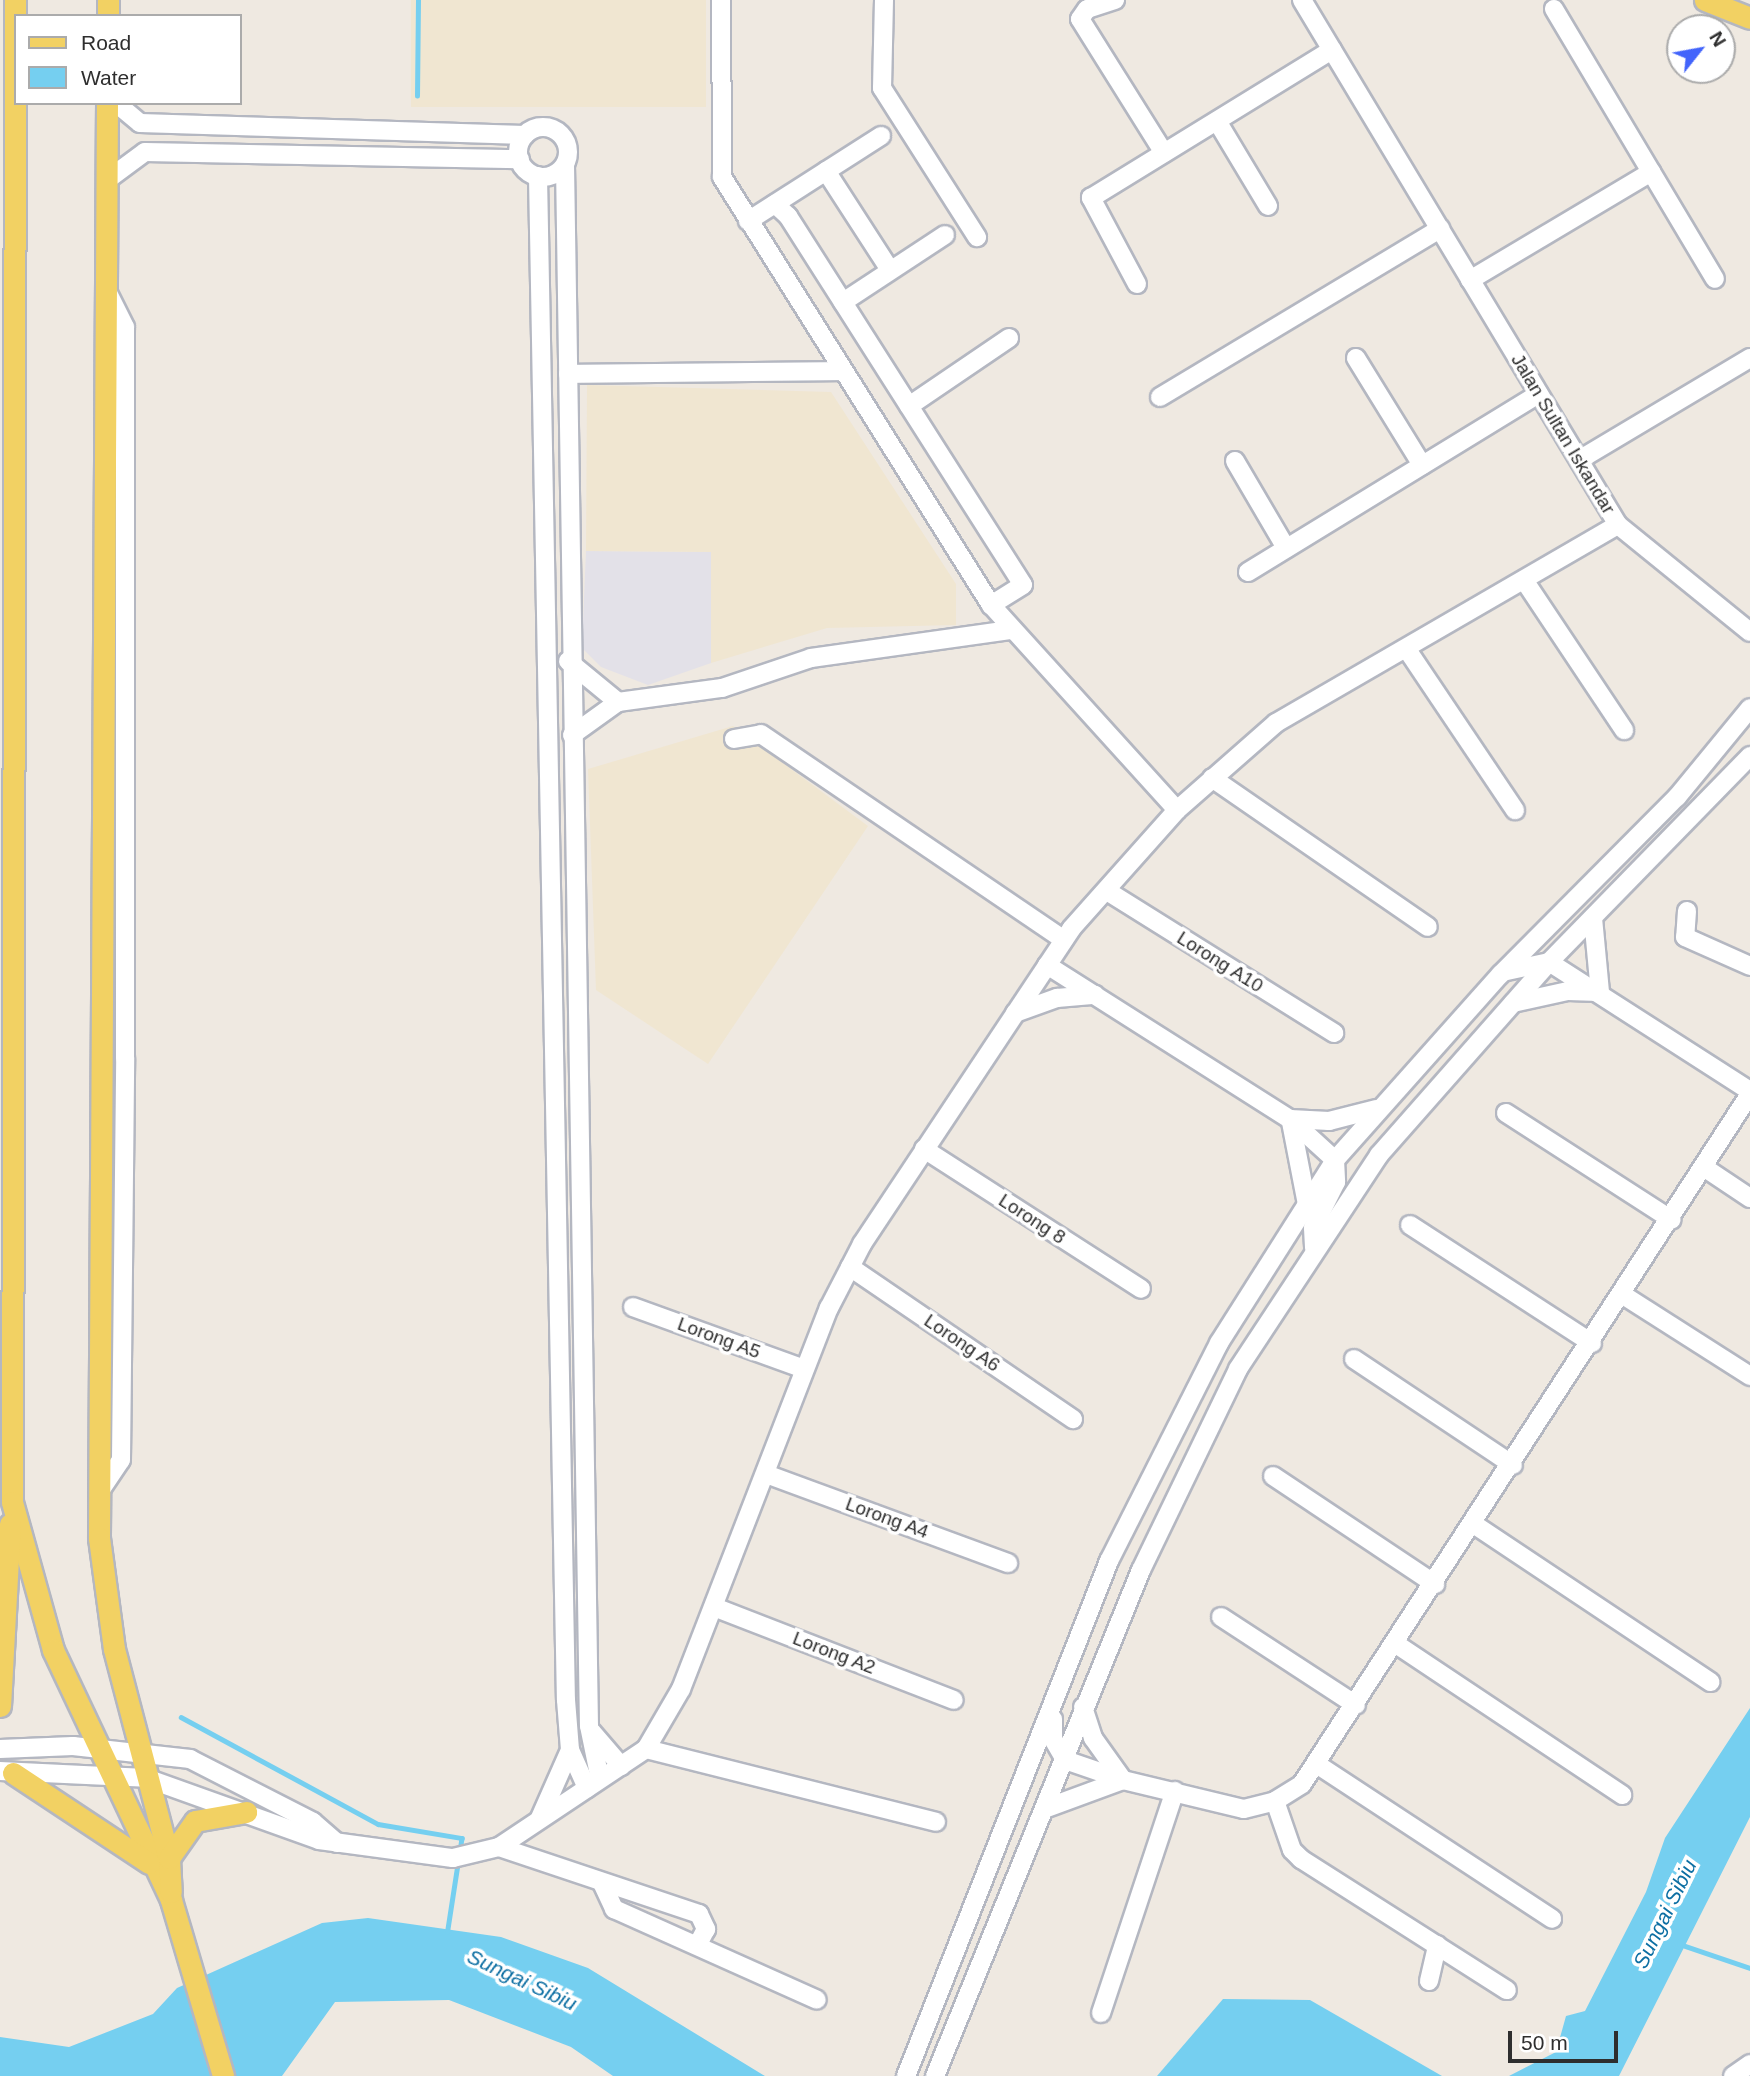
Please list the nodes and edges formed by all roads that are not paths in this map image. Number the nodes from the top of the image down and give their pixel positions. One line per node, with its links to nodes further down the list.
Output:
1 (721, 0): 24 (street)
2 (884, 0): 27 (street)
3 (1115, 0): 15 (street)
4 (1302, 0): 8 (street, Jalan Sultan Iskandar)
5 (1706, 0): 7 (main road)
6 (1554, 9): 19 (street)
7 (1750, 18)
8 (1332, 50): 12 (street); 25 (street, Jalan Sultan Iskandar)
9 (14, 65): 48 (main road)
10 (107, 105): 21 (main road)
11 (118, 105): 13 (street)
12 (1217, 121): 15 (street); 23 (street)
13 (525, 135): 16 (street); 17 (street)
14 (881, 136): 18 (street)
15 (1164, 153): 31 (street)
16 (520, 159): 20 (street); 21 (street)
17 (565, 165): 20 (street); 37 (street)
18 (826, 172): 22 (street); 28 (street)
19 (1651, 172): 29 (street); 30 (street)
20 (538, 176): 54 (street)
21 (107, 180): 121 (main road)
22 (775, 204): 24 (street); 32 (street)
23 (1268, 206)
24 (748, 221): 36 (street)
25 (1440, 229): 30 (street, Jalan Sultan Iskandar); 39 (street)
26 (945, 234): 28 (street)
27 (977, 237)
28 (890, 271): 32 (street)
29 (1715, 279)
30 (1470, 280): 38 (street, Jalan Sultan Iskandar)
31 (1137, 284)
32 (843, 302): 40 (street)
33 (1009, 338): 40 (street)
34 (1356, 358): 43 (street)
35 (1750, 358): 41 (street)
36 (840, 372): 37 (street); 49 (street)
37 (568, 374): 53 (street)
38 (1539, 394): 41 (street, Jalan Sultan Iskandar); 43 (street)
39 (1160, 397)
40 (909, 406): 49 (street)
41 (1579, 460): 44 (street, Jalan Sultan Iskandar)
42 (1235, 461): 45 (street)
43 (1422, 466): 45 (street)
44 (1618, 525): 47 (street, Jalan Sultan Iskandar); 51 (street)
45 (1286, 548): 46 (street)
46 (1248, 572)
47 (1526, 583): 52 (street, Jalan Sultan Iskandar); 57 (street)
48 (6, 584): 103 (main road)
49 (991, 605): 50 (street)
50 (1010, 631): 55 (street); 62 (street)
51 (1750, 632)
52 (1408, 652): 61 (street, Jalan Sultan Iskandar); 63 (street)
53 (572, 661): 54 (street); 55 (street); 58 (street)
54 (547, 662): 64 (street)
55 (618, 702): 58 (street)
56 (1750, 708): 73 (street)
57 (1624, 730)
58 (572, 738): 64 (street); 116 (street)
59 (734, 739): 69 (street)
60 (1750, 756): 67 (street)
61 (1212, 778): 62 (street, Jalan Sultan Iskandar); 68 (street)
62 (1177, 810): 65 (street, Jalan Sultan Iskandar)
63 (1515, 810)
64 (551, 848): 120 (street)
65 (1107, 891): 69 (street, Jalan Sultan Iskandar); 78 (street, Lorong A10)
66 (1687, 911): 72 (street)
67 (1593, 918): 70 (street); 74 (street)
68 (1428, 927)
69 (1063, 940): 71 (street, Jalan Sultan Iskandar)
70 (1549, 962): 73 (street); 74 (street); 76 (street)
71 (1047, 965): 75 (street); 77 (street, Jalan Sultan Iskandar)
72 (1750, 966)
73 (1501, 974): 80 (street)
74 (1600, 992): 76 (street); 79 (street)
75 (1095, 995): 77 (street); 82 (street)
76 (1513, 1003): 90 (street)
77 (1015, 1013): 83 (street, Jalan Sultan Iskandar)
78 (1334, 1033)
79 (1750, 1093): 85 (street)
80 (1378, 1108): 82 (street); 84 (street)
81 (1506, 1112): 88 (street)
82 (1290, 1119): 84 (street); 87 (street)
83 (924, 1149): 91 (street, Jalan Sultan Iskandar); 92 (street, Lorong 8)
84 (1335, 1160): 87 (street); 90 (street)
85 (1704, 1168): 86 (street); 88 (street)
86 (1750, 1198)
87 (1307, 1204): 111 (street)
88 (1672, 1220): 93 (street)
89 (1410, 1225): 95 (street)
90 (1314, 1248): 115 (street)
91 (850, 1267): 97 (street, Jalan Sultan Iskandar); 99 (street, Lorong A6)
92 (1141, 1289)
93 (1623, 1294): 95 (street); 98 (street)
94 (633, 1307): 97 (street, Lorong A5)
95 (1592, 1343): 100 (street)
96 (1354, 1359): 100 (street)
97 (804, 1369): 101 (street, Jalan Sultan Iskandar)
98 (1750, 1376)
99 (1073, 1419)
100 (1513, 1465): 104 (street)
101 (766, 1474): 105 (street, Lorong A4); 107 (street, Jalan Sultan Iskandar)
102 (1273, 1476): 106 (street)
103 (12, 1502): 114 (main road); 117 (main road)
104 (1475, 1525): 106 (street); 110 (street)
105 (1008, 1563)
106 (1435, 1584): 109 (street)
107 (714, 1607): 112 (street, Lorong A2); 119 (street, Jalan Sultan Iskandar)
108 (1221, 1617): 113 (street)
109 (1396, 1644): 113 (street); 131 (street)
110 (1710, 1682)
111 (1056, 1699): 122 (street); 152 (street)
112 (954, 1700)
113 (1356, 1704): 123 (street)
114 (0, 1706)
115 (1083, 1707): 122 (street); 128 (street)
116 (589, 1726): 124 (street); 129 (street)
117 (100, 1748): 118 (street); 121 (street); 126 (main road)
118 (0, 1749)
119 (646, 1749): 124 (street); 136 (street)
120 (570, 1750): 129 (street); 135 (street)
121 (140, 1751): 127 (main road); 137 (street)
122 (1065, 1760): 128 (street); 133 (street)
123 (1318, 1765): 132 (street); 143 (street)
124 (621, 1766): 129 (street)
125 (7, 1772): 126 (street); 139 (main road)
126 (114, 1776): 127 (street); 139 (main road)
127 (146, 1778): 134 (street); 139 (main road)
128 (1123, 1780): 130 (street); 133 (street)
129 (593, 1784): 135 (street)
130 (1175, 1791): 132 (street); 149 (street)
131 (1622, 1794)
132 (1275, 1801): 145 (street)
133 (1044, 1809): 153 (street)
134 (246, 1812): 137 (street); 139 (main road)
135 (540, 1818): 138 (street)
136 (936, 1822)
137 (337, 1843): 138 (street)
138 (499, 1847): 140 (street)
139 (162, 1864): 151 (main road)
140 (602, 1883): 141 (street); 142 (street)
141 (641, 1894): 142 (street); 144 (street)
142 (633, 1916): 144 (street)
143 (1552, 1919)
144 (698, 1944): 148 (street)
145 (1437, 1945): 146 (street); 147 (street)
146 (1429, 1981)
147 (1507, 1990)
148 (817, 2000)
149 (1101, 2013)
150 (1750, 2064): 154 (street)
151 (223, 2076)
152 (906, 2076)
153 (935, 2076)
154 (1733, 2076)

